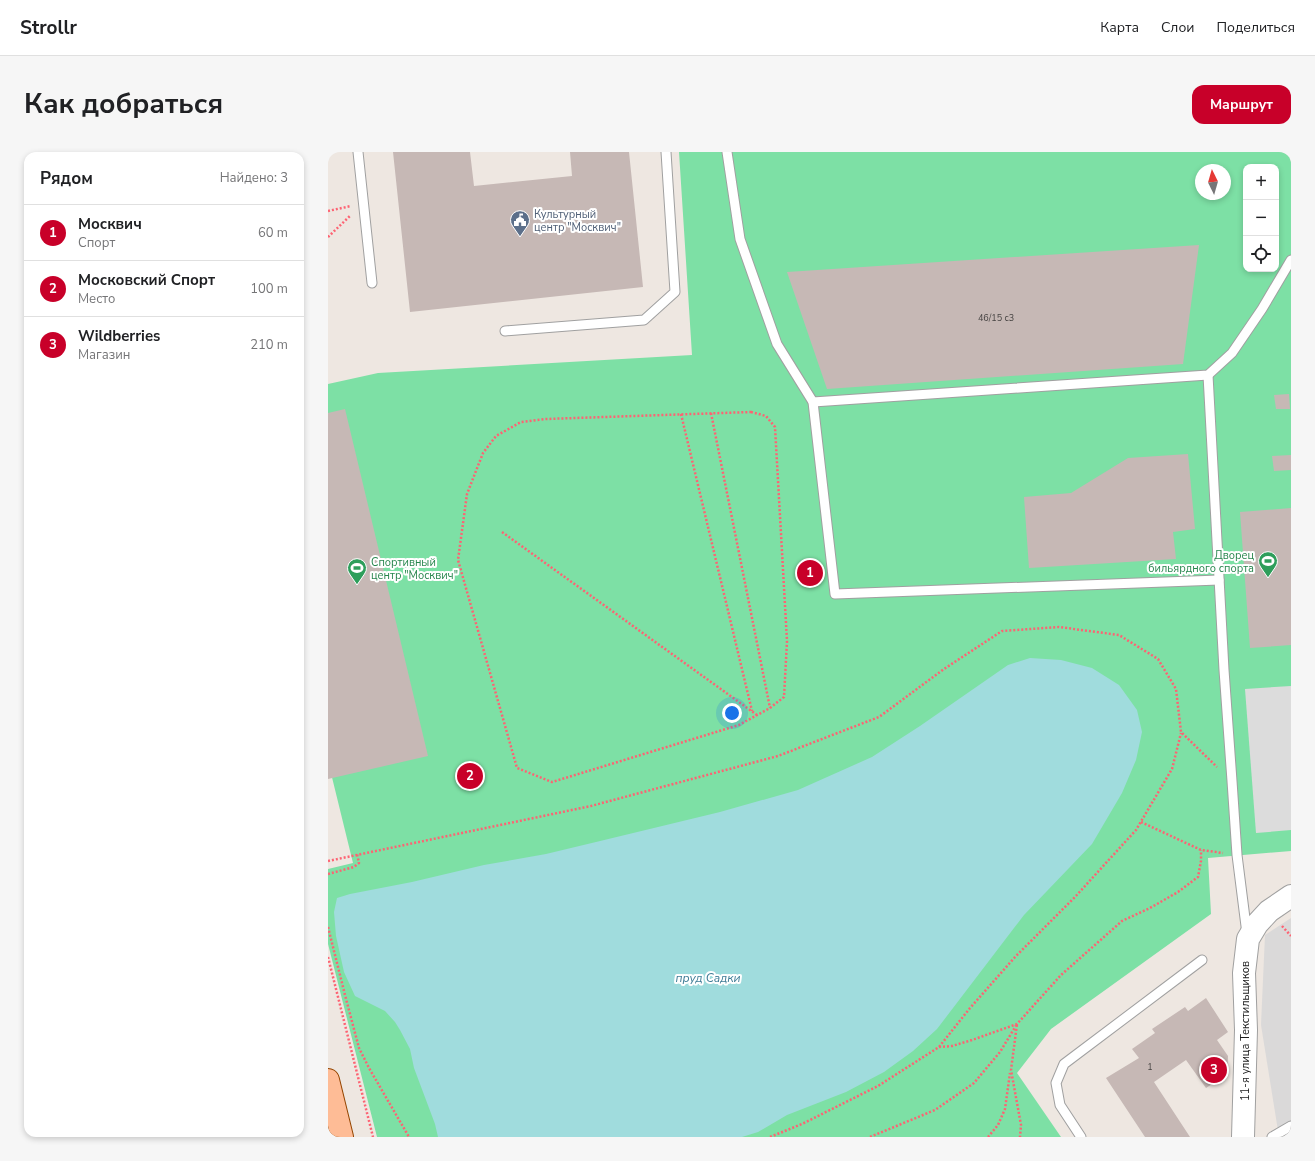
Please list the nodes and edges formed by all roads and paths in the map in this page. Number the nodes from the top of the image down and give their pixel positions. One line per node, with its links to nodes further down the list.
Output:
1 (358, 152): 4 (lane)
2 (666, 152): 9 (lane)
3 (727, 152): 11 (lane)
4 (363, 204): 5 (path); 6 (path); 8 (lane)
5 (328, 211)
6 (328, 237)
7 (1291, 260): 10 (lane)
8 (372, 283)
9 (505, 331)
10 (1208, 375): 11 (lane); 15 (lane)
11 (813, 402): 15 (lane)
12 (711, 413): 13 (path); 16 (path); 16 (path)
13 (680, 414): 17 (path); 18 (path)
14 (502, 532): 17 (path)
15 (1219, 580): 20 (lane)
16 (770, 708): 18 (path)
17 (752, 711): 18 (path)
18 (757, 715)
19 (1181, 732): 20 (path); 21 (path); 23 (path)
20 (1232, 781): 24 (lane)
21 (1141, 822): 22 (path); 33 (path)
22 (1201, 850): 24 (path); 32 (path)
23 (357, 854): 25 (path); 26 (path)
24 (1237, 855): 29 (lane)
25 (328, 861)
26 (328, 874)
27 (1291, 896): 29 (street, 11-я улица Текстильщиков)
28 (328, 927): 39 (path)
29 (1248, 940): 45 (street, 11-я улица Текстильщиков)
30 (328, 957): 38 (path)
31 (1202, 960): 44 (lane)
32 (1017, 1024): 33 (path); 34 (path); 41 (path)
33 (939, 1047): 40 (path)
34 (1011, 1070): 42 (path); 43 (path)
35 (328, 1080): 37 (main road)
36 (1291, 1126): 46 (lane)
37 (342, 1137)
38 (373, 1137)
39 (408, 1137)
40 (770, 1137)
41 (870, 1137)
42 (988, 1137)
43 (1020, 1137)
44 (1081, 1137)
45 (1243, 1137)
46 (1272, 1137)

